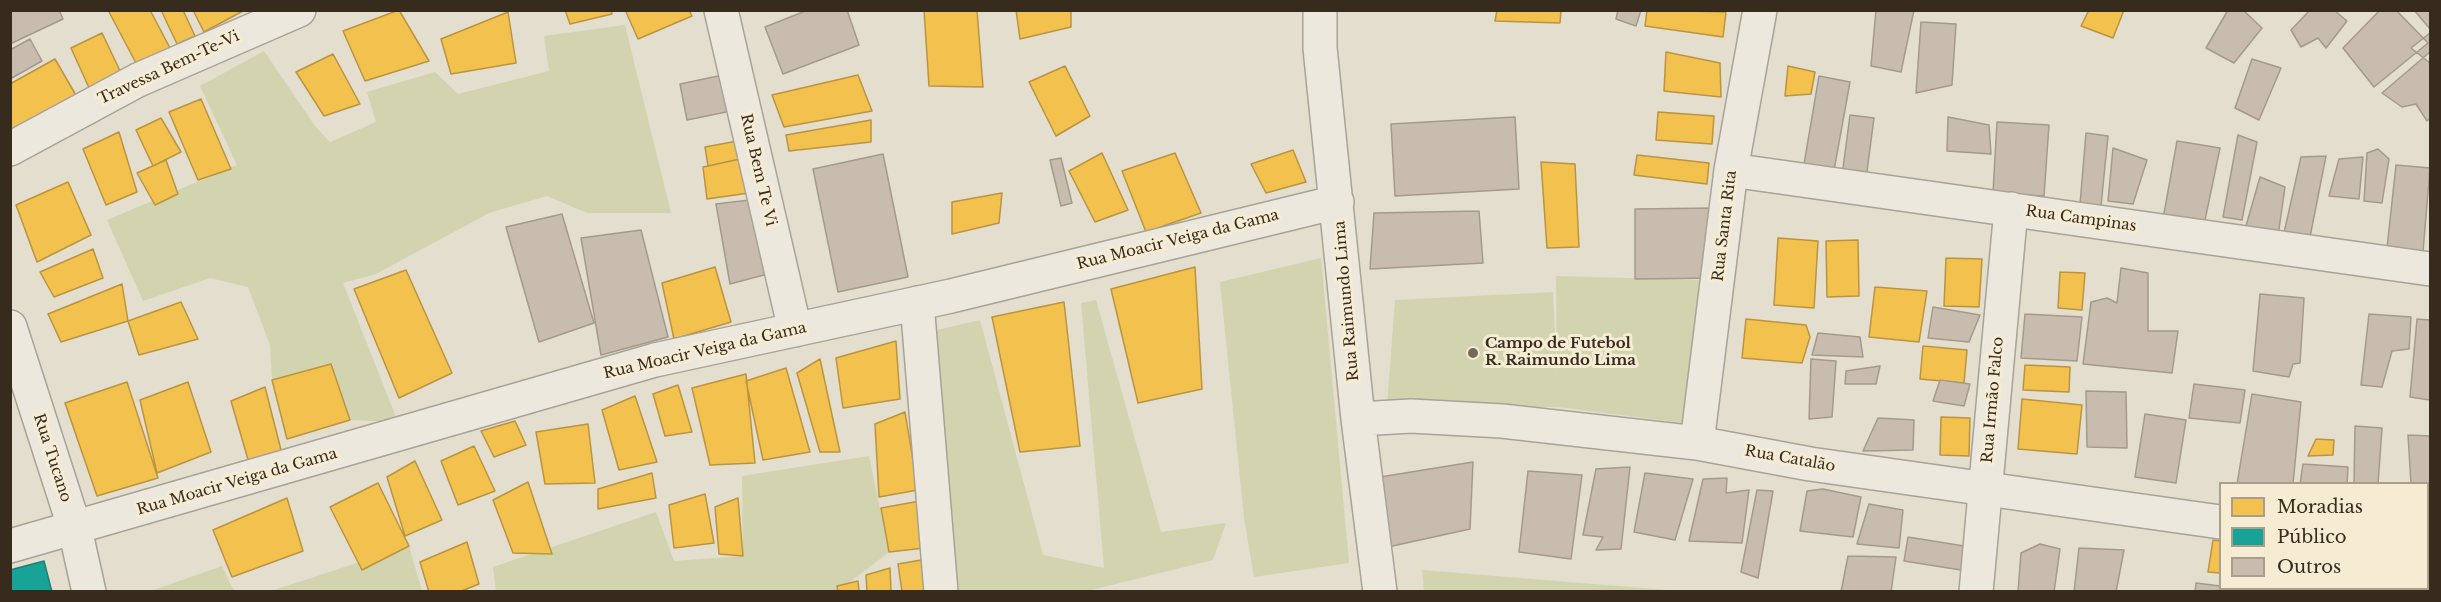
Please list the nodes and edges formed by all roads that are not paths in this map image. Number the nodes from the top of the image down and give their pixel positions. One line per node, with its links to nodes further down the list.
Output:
1 (299, 10): 5 (street, Travessa Bem-Te-Vi)
2 (721, 10): 12 (street, Rua Bem Te Vi)
3 (1320, 10): 7 (street, Rua Raimundo Lima)
4 (1760, 10): 6 (street, Rua Santa Rita)
5 (10, 149)
6 (1731, 170): 8 (street, Rua Campinas); 14 (street, Rua Santa Rita)
7 (1337, 202): 10 (street, Rua Moacir Veiga da Gama); 13 (street, Rua Raimundo Lima)
8 (2010, 209): 9 (street, Rua Campinas); 15 (street, Rua Irmão Falco)
9 (2430, 269)
10 (917, 303): 12 (street, Rua Moacir Veiga da Gama); 20 (street)
11 (10, 327): 17 (street, Rua Tucano)
12 (795, 330): 17 (street, Rua Moacir Veiga da Gama)
13 (1358, 419): 14 (street, Rua Catalão); 21 (street, Rua Raimundo Lima)
14 (1697, 442): 15 (street, Rua Catalão)
15 (1985, 489): 16 (street, Rua Catalão); 22 (street, Rua Irmão Falco)
16 (2219, 522)
17 (75, 529): 18 (street, Rua Moacir Veiga da Gama); 19 (street, Rua Tucano)
18 (10, 546)
19 (89, 591)
20 (941, 591)
21 (1380, 591)
22 (1976, 591)

